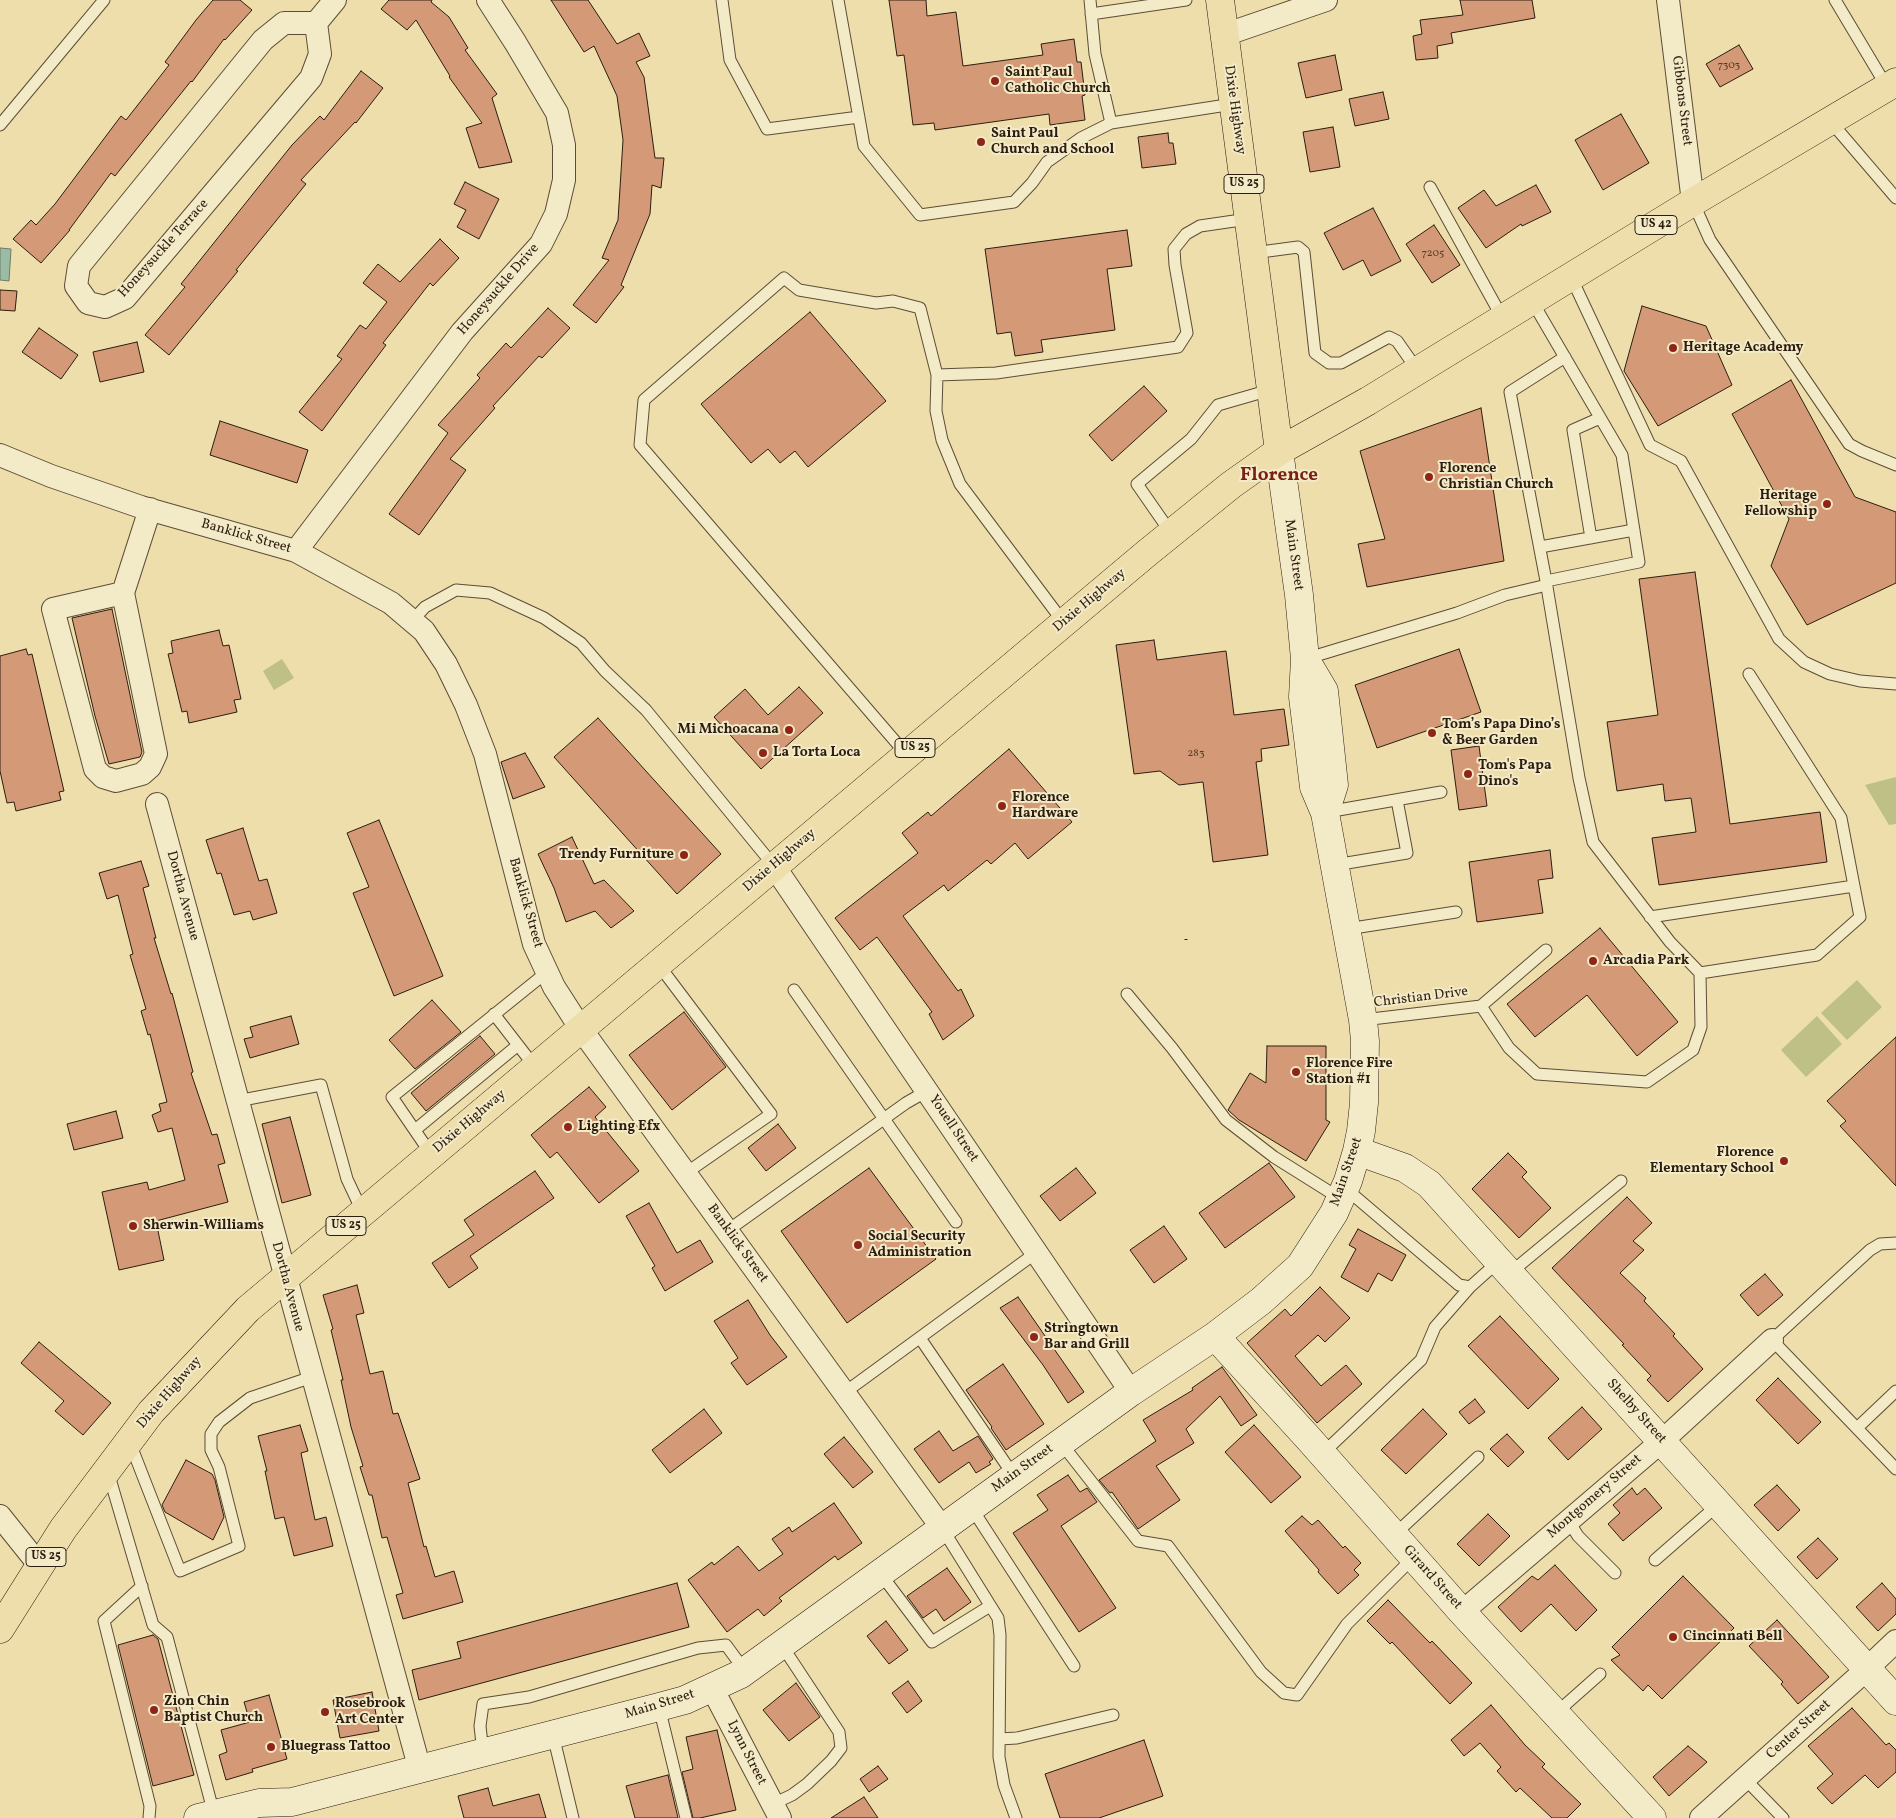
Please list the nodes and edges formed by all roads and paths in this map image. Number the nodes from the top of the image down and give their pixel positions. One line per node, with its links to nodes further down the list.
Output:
1 (104, 0): 20 (lane)
2 (335, 0): 13 (street)
3 (488, 0): 42 (street, Honeysuckle Drive)
4 (722, 0): 17 (lane)
5 (838, 0): 17 (lane)
6 (1090, 0): 12 (lane)
7 (1186, 0): 12 (lane)
8 (1220, 0): 14 (main road, Dixie Highway / US 25)
9 (1326, 0): 14 (street)
10 (1668, 0): 23 (street, Gibbons Street)
11 (1835, 0): 15 (lane)
12 (1091, 14): 19 (lane)
13 (316, 23): 13 (street, Honeysuckle Terrace)
14 (1224, 35): 16 (main road, Dixie Highway / US 25)
15 (1892, 84): 18 (main road, US 42)
16 (1233, 104): 19 (lane); 24 (main road, Dixie Highway / US 25)
17 (859, 117): 19 (lane)
18 (1831, 122): 22 (lane); 23 (main road, US 42)
19 (1111, 124)
20 (0, 125)
21 (1430, 187): 28 (lane)
22 (1896, 198)
23 (1694, 202): 26 (main road, US 42); 36 (lane)
24 (1248, 219): 25 (main road, Dixie Highway / US 25); 31 (lane)
25 (1253, 253): 30 (lane); 32 (main road, Dixie Highway / US 25)
26 (1571, 277): 27 (main road, US 42); 49 (lane)
27 (1532, 301): 28 (main road, US 42); 29 (lane)
28 (1503, 319): 30 (main road, US 42)
29 (1564, 357): 33 (lane); 41 (lane)
30 (1418, 371): 34 (main road, US 42)
31 (937, 375): 46 (lane); 50 (lane)
32 (1271, 390): 34 (main road, Dixie Highway / US 25); 39 (lane)
33 (1600, 418): 38 (lane); 40 (lane)
34 (1279, 452): 39 (main road, Dixie Highway / US 25); 47 (street, Main Street)
35 (0, 455): 37 (street, Banklick Street)
36 (1896, 465)
37 (150, 510): 42 (street, Banklick Street); 44 (street)
38 (1634, 530): 40 (lane); 43 (lane)
39 (1171, 533): 46 (main road, Dixie Highway / US 25)
40 (1591, 538): 41 (lane)
41 (1540, 547): 43 (lane)
42 (296, 551): 45 (street, Banklick Street)
43 (1547, 583): 47 (lane); 59 (lane)
44 (123, 593): 44 (street)
45 (412, 620): 56 (lane); 63 (street, Banklick Street)
46 (1064, 623): 50 (main road, Dixie Highway / US 25)
47 (1305, 659): 54 (street, Main Street)
48 (1749, 674): 57 (lane)
49 (1896, 684)
50 (908, 755): 56 (main road, Dixie Highway / US 25)
51 (1441, 792): 52 (lane)
52 (1397, 800): 54 (lane); 55 (lane)
53 (157, 804): 74 (street, Dortha Avenue)
54 (1325, 813): 55 (street, Main Street)
55 (1335, 865): 60 (street, Main Street)
56 (774, 866): 62 (main road, Dixie Highway / US 25); 73 (street, Youell Street)
57 (1854, 886): 59 (lane); 64 (lane)
58 (1456, 912): 60 (lane)
59 (1650, 917): 64 (lane)
60 (1347, 929): 69 (street, Main Street)
61 (1546, 950): 67 (lane)
62 (658, 964): 70 (main road, Dixie Highway / US 25); 79 (lane)
63 (547, 972): 68 (lane); 70 (street, Banklick Street)
64 (1700, 973): 67 (lane)
65 (794, 990): 75 (lane)
66 (1127, 994): 81 (lane)
67 (1481, 1006): 69 (lane, Christian Drive)
68 (494, 1014): 71 (lane); 76 (lane)
69 (1364, 1020): 77 (street, Main Street)
70 (581, 1029): 72 (main road, Dixie Highway / US 25); 79 (street, Banklick Street)
71 (518, 1044): 72 (lane); 76 (lane)
72 (535, 1067): 78 (main road, Dixie Highway / US 25)
73 (927, 1091): 75 (lane); 86 (street, Youell Street)
74 (237, 1101): 82 (lane); 88 (street, Dortha Avenue)
75 (884, 1120): 83 (lane); 84 (lane)
76 (415, 1130): 78 (lane)
77 (1357, 1151): 81 (street, Main Street); 87 (street, Shelby Street)
78 (431, 1154): 82 (main road, Dixie Highway / US 25)
79 (686, 1174): 84 (street, Banklick Street)
80 (1621, 1181): 87 (lane)
81 (1343, 1193): 89 (lane); 90 (street, Main Street)
82 (363, 1213): 88 (main road, Dixie Highway / US 25)
83 (956, 1222)
84 (727, 1231): 96 (street, Banklick Street)
85 (1896, 1243): 92 (lane)
86 (1036, 1252): 91 (lane); 95 (street, Youell Street)
87 (1504, 1267): 89 (lane); 99 (street, Shelby Street)
88 (285, 1278): 93 (street, Dortha Avenue); 98 (main road, Dixie Highway / US 25)
89 (1470, 1287): 101 (lane)
90 (1215, 1336): 95 (street, Main Street); 101 (street, Girard Street)
91 (920, 1338): 96 (lane); 105 (lane)
92 (1772, 1340): 97 (lane); 99 (street, Montgomery Street)
93 (312, 1377): 98 (lane); 135 (street, Dortha Avenue)
94 (1896, 1391): 97 (lane)
95 (1131, 1392): 100 (street, Main Street)
96 (844, 1393): 110 (street, Banklick Street)
97 (1857, 1428): 103 (lane)
98 (129, 1441): 104 (main road, Dixie Highway / US 25)
99 (1662, 1441): 106 (street, Shelby Street); 109 (street, Montgomery Street)
100 (1060, 1442): 105 (street, Main Street); 112 (lane)
101 (1322, 1454): 111 (street, Girard Street)
102 (1478, 1457): 111 (lane)
103 (1896, 1469)
104 (107, 1470): 114 (main road, Dixie Highway / US 25); 117 (lane)
105 (1014, 1476): 107 (street, Main Street)
106 (1719, 1504): 113 (lane); 124 (street, Shelby Street)
107 (971, 1507): 110 (street, Main Street); 123 (lane)
108 (0, 1516): 114 (street)
109 (1568, 1520): 116 (lane); 119 (street, Montgomery Street)
110 (942, 1528): 115 (street, Main Street); 118 (lane)
111 (1394, 1535): 112 (street, Girard Street)
112 (1414, 1557): 119 (street, Girard Street)
113 (1655, 1560)
114 (40, 1566): 120 (main road, Dixie Highway / US 25)
115 (880, 1573): 118 (lane); 122 (street, Main Street)
116 (1615, 1573)
117 (142, 1586): 139 (lane); 140 (lane)
118 (990, 1606): 133 (lane)
119 (1462, 1612): 130 (street, Girard Street)
120 (0, 1629)
121 (1896, 1641): 124 (street, Center Street)
122 (781, 1644): 125 (street, Main Street); 138 (lane)
123 (1074, 1666)
124 (1866, 1670): 128 (street, Shelby Street); 136 (street, Center Street)
125 (745, 1671): 127 (street, Main Street); 134 (lane)
126 (1600, 1674): 130 (lane)
127 (712, 1688): 129 (street, Main Street); 138 (street, Lynn Street)
128 (1896, 1700)
129 (659, 1707): 132 (street, Main Street); 142 (lane)
130 (1556, 1713): 144 (street, Girard Street)
131 (1113, 1715): 133 (lane)
132 (553, 1735): 134 (street, Main Street); 141 (lane)
133 (999, 1739): 143 (lane)
134 (483, 1753): 135 (street, Main Street)
135 (420, 1770): 137 (street, Main Street)
136 (1745, 1779): 145 (street, Center Street); 146 (lane)
137 (282, 1810): 139 (street, Main Street)
138 (777, 1811)
139 (206, 1816)
140 (149, 1818)
141 (573, 1818)
142 (686, 1818)
143 (1016, 1818)
144 (1652, 1818)
145 (1701, 1818)
146 (1783, 1818)

